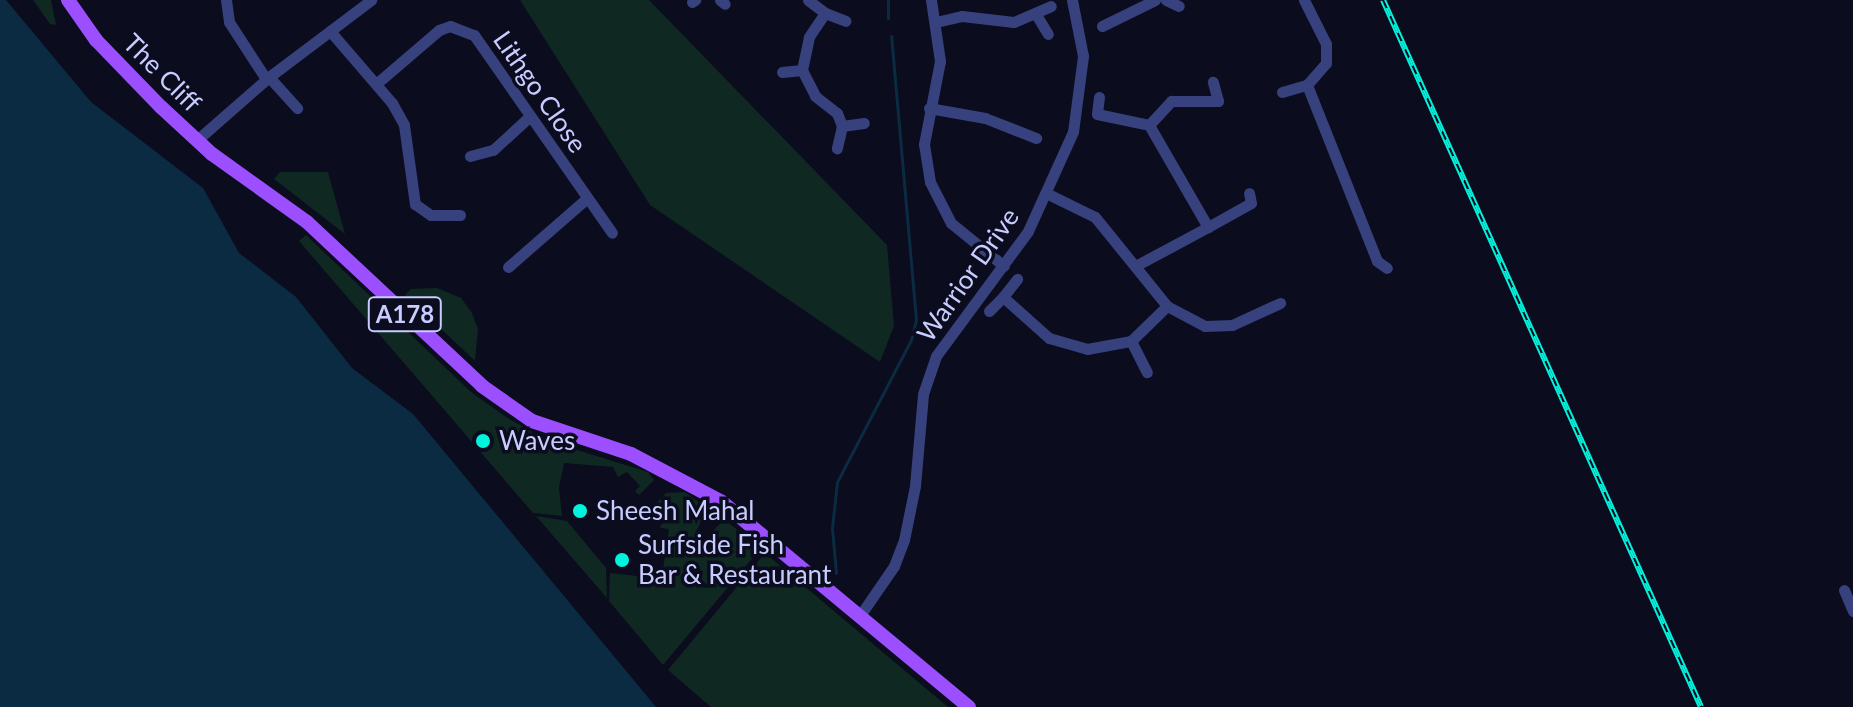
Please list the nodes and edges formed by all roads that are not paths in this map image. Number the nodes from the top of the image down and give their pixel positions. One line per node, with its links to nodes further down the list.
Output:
1 (68, 0): 34 (main road, The Cliff / A178)
2 (226, 0): 21 (street)
3 (371, 0): 17 (street)
4 (808, 0): 12 (street)
5 (931, 0): 15 (street)
6 (1072, 0): 38 (street, Warrior Drive)
7 (1155, 0): 16 (street)
8 (1166, 0): 11 (street)
9 (1304, 0): 24 (street)
10 (1051, 6): 13 (street)
11 (1179, 6)
12 (825, 13): 14 (street); 19 (street)
13 (1037, 16): 15 (street); 18 (street)
14 (846, 21)
15 (936, 22): 28 (street)
16 (1102, 26)
17 (330, 31): 21 (street); 23 (street)
18 (1048, 34)
19 (802, 70): 20 (street); 32 (street)
20 (782, 72)
21 (268, 78): 27 (street); 34 (street)
22 (1213, 82): 31 (street)
23 (376, 84): 29 (street, Lithgo Close); 40 (street)
24 (1307, 85): 25 (street); 46 (street)
25 (1282, 92)
26 (1099, 97): 31 (street)
27 (297, 108)
28 (929, 108): 33 (street); 44 (street)
29 (529, 117): 36 (street); 39 (street, Lithgo Close)
30 (864, 123): 32 (street)
31 (1149, 125): 41 (street)
32 (842, 126): 35 (street)
33 (1036, 138)
34 (197, 140): 56 (main road, A178)
35 (837, 148)
36 (470, 156)
37 (1249, 193): 41 (street)
38 (1048, 194): 43 (street); 44 (street, Warrior Drive)
39 (586, 199): 42 (street, Lithgo Close); 45 (street)
40 (460, 215)
41 (1208, 227): 43 (street)
42 (612, 233)
43 (1137, 265): 50 (street)
44 (1004, 266): 56 (street, Warrior Drive)
45 (508, 267)
46 (1387, 268)
47 (1017, 279): 48 (street)
48 (1003, 297): 51 (street); 52 (street)
49 (1280, 303): 50 (street)
50 (1167, 306): 52 (street)
51 (989, 311)
52 (1131, 341): 53 (street)
53 (1147, 372)
54 (1844, 590): 55 (street)
55 (1853, 611)
56 (859, 617): 57 (main road, A178)
57 (969, 707)

